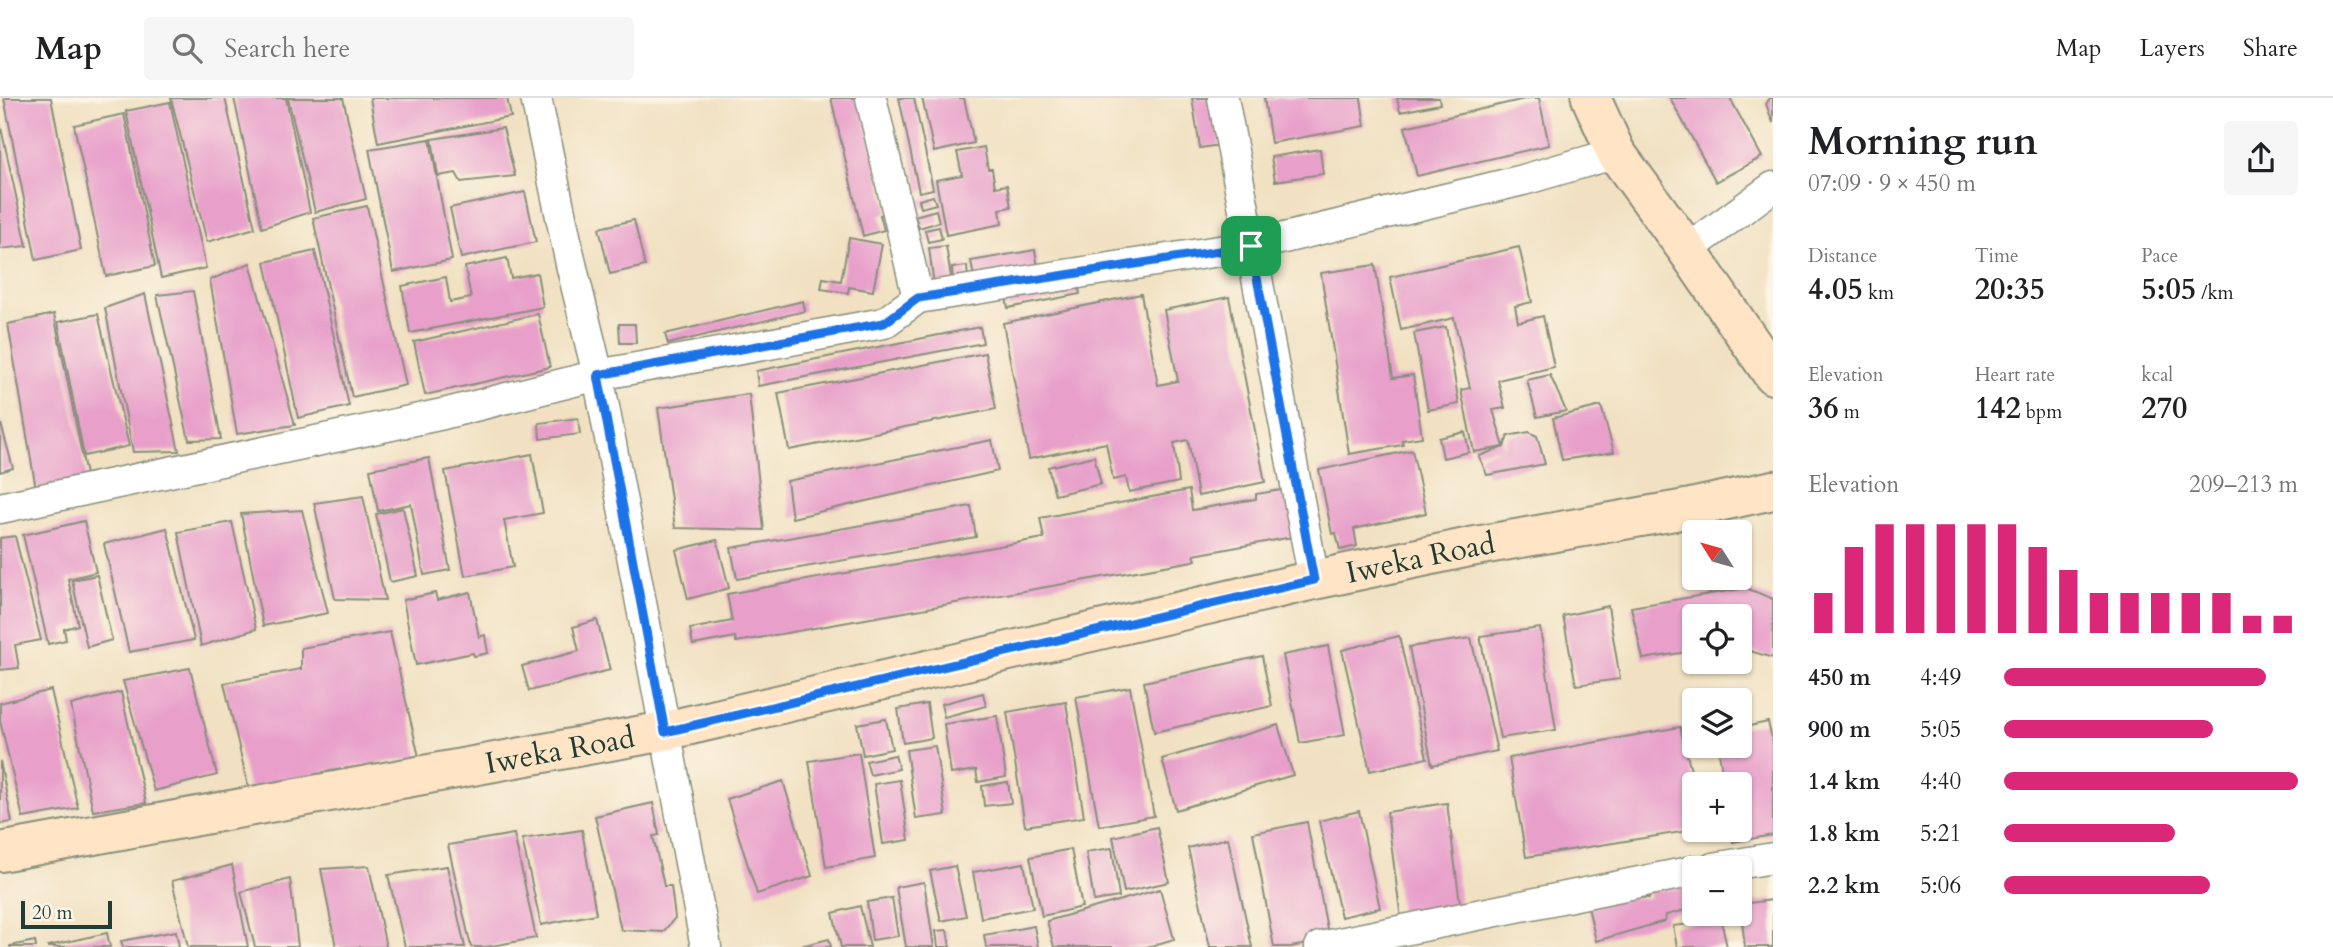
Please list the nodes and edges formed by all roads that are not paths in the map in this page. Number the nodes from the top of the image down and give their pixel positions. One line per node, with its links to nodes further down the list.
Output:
1 (536, 98): 10 (street)
2 (872, 98): 9 (street)
3 (1223, 98): 7 (street)
4 (1591, 98): 5 (main road)
5 (1616, 152): 7 (street); 8 (main road)
6 (1773, 187): 8 (street)
7 (1251, 246): 9 (street); 14 (street)
8 (1686, 250): 11 (main road)
9 (918, 298): 10 (street)
10 (598, 375): 13 (street); 15 (street)
11 (1773, 375)
12 (1773, 490): 14 (main road, Iweka Road)
13 (0, 508)
14 (1314, 580): 15 (main road, Iweka Road)
15 (665, 732): 16 (main road, Iweka Road); 20 (street)
16 (0, 852)
17 (1773, 858): 18 (street)
18 (1752, 862)
19 (1682, 873): 21 (street)
20 (706, 947)
21 (1320, 947)

